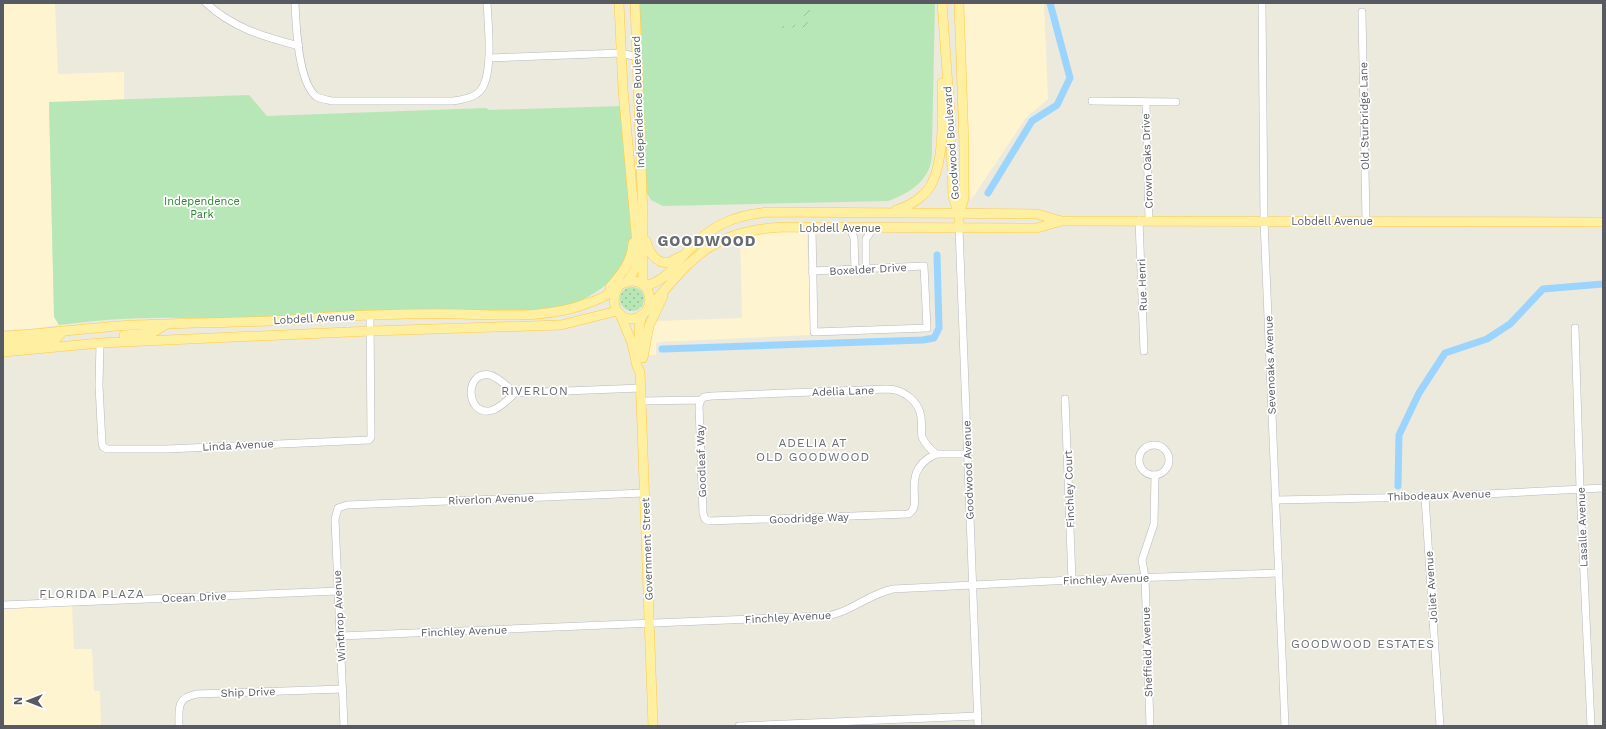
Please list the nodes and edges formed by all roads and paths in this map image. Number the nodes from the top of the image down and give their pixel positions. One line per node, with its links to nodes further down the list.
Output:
1 (206, 3): 11 (street)
2 (295, 3): 11 (street)
3 (487, 3): 14 (street)
4 (619, 3): 12 (main road, Independence Boulevard)
5 (635, 3): 13 (main road, Independence Boulevard)
6 (942, 3): 10 (main road, Goodwood Boulevard)
7 (959, 3): 19 (main road, Goodwood Boulevard)
8 (1262, 3): 26 (street, Sevenoaks Avenue)
9 (1362, 12): 27 (street, Old Sturbridge Lane)
10 (943, 28): 18 (main road, Goodwood Boulevard); 21 (main road)
11 (299, 46): 14 (street)
12 (621, 53): 13 (street); 14 (street); 29 (main road, Independence Boulevard)
13 (637, 57): 36 (main road, Independence Boulevard)
14 (489, 58)
15 (1092, 101): 16 (street)
16 (1146, 102): 17 (street); 24 (street, Crown Oaks Drive)
17 (1176, 102)
18 (950, 114): 19 (main road); 22 (main road, Goodwood Boulevard)
19 (964, 146): 22 (main road, Goodwood Boulevard)
20 (784, 212): 21 (main road, Lobdell Avenue); 30 (main road); 35 (main road, Lobdell Avenue)
21 (888, 212): 22 (main road, Lobdell Avenue)
22 (959, 214): 25 (main road, Lobdell Avenue); 34 (main road, Goodwood Avenue)
23 (1139, 220): 24 (main road, Lobdell Avenue); 25 (main road, Lobdell Avenue); 58 (street, Rue Henri)
24 (1149, 220): 26 (main road, Lobdell Avenue)
25 (1061, 221): 34 (main road, Lobdell Avenue)
26 (1264, 221): 27 (main road, Lobdell Avenue); 74 (street, Sevenoaks Avenue)
27 (1366, 221): 28 (main road, Lobdell Avenue)
28 (1603, 222)
29 (635, 226): 42 (main road); 45 (main road)
30 (784, 228): 31 (main road, Lobdell Avenue); 37 (main road, Lobdell Avenue)
31 (812, 228): 32 (main road, Lobdell Avenue); 41 (street)
32 (850, 228): 33 (main road, Lobdell Avenue); 39 (street)
33 (873, 228): 34 (main road, Lobdell Avenue); 40 (street)
34 (959, 228): 68 (street, Goodwood Avenue)
35 (709, 230): 37 (main road); 38 (main road, Lobdell Avenue)
36 (643, 232): 38 (main road); 43 (main road)
37 (716, 243): 44 (main road, Lobdell Avenue)
38 (684, 255): 43 (main road, Lobdell Avenue)
39 (855, 269): 40 (street, Boxelder Drive); 41 (street, Boxelder Drive)
40 (866, 269): 41 (street, Boxelder Drive)
41 (812, 271)
42 (623, 284): 43 (main road); 45 (main road, Lobdell Avenue); 47 (main road)
43 (644, 285): 46 (main road)
44 (665, 289): 46 (main road, Lobdell Avenue); 60 (main road)
45 (604, 296): 48 (main road, Lobdell Avenue)
46 (645, 312): 47 (main road); 60 (main road, Government Street)
47 (618, 313): 49 (main road, Lobdell Avenue); 51 (main road, Government Street)
48 (370, 315): 50 (main road, Lobdell Avenue); 54 (street)
49 (604, 315): 51 (main road); 54 (main road, Lobdell Avenue)
50 (167, 324): 53 (main road, Lobdell Avenue); 56 (main road)
51 (626, 327): 61 (main road, Government Street)
52 (1576, 328): 70 (street, Lasalle Avenue)
53 (63, 331): 55 (main road, Lobdell Avenue); 57 (main road)
54 (371, 331): 56 (main road, Lobdell Avenue); 56 (street, Linda Avenue)
55 (3, 336)
56 (100, 342): 59 (main road, Lobdell Avenue)
57 (3, 345)
58 (1144, 351)
59 (3, 352)
60 (643, 358): 61 (main road, Government Street)
61 (640, 372): 62 (main road, Government Street)
62 (641, 388): 63 (street); 66 (main road, Government Street)
63 (515, 393): 63 (street)
64 (1065, 399): 79 (street, Finchley Court)
65 (701, 400): 66 (street, Adelia Lane); 67 (street, Adelia Lane); 76 (street, Goodleaf Way)
66 (641, 401): 72 (main road, Government Street)
67 (936, 454): 68 (street); 76 (street, Goodridge Way)
68 (968, 454): 80 (street, Goodwood Avenue)
69 (1155, 475): 69 (street); 78 (street, Sheffield Avenue)
70 (1580, 488): 71 (street, Thibodeaux Avenue); 73 (street, Thibodeaux Avenue); 95 (street, Lasalle Avenue)
71 (1603, 488)
72 (644, 493): 75 (street, Riverlon Avenue); 83 (main road, Government Street)
73 (1425, 497): 74 (street, Thibodeaux Avenue); 94 (street, Joliet Avenue)
74 (1276, 500): 77 (street, Sevenoaks Avenue)
75 (338, 508): 81 (street, Winthrop Avenue)
76 (707, 520)
77 (1278, 573): 78 (street, Finchley Avenue); 93 (street, Sevenoaks Avenue)
78 (1145, 577): 79 (street, Finchley Avenue); 92 (street, Sheffield Avenue)
79 (1072, 580): 80 (street, Finchley Avenue)
80 (972, 585): 83 (street, Finchley Avenue); 86 (street, Goodwood Avenue)
81 (338, 591): 82 (street, Ocean Drive); 84 (street, Winthrop Avenue)
82 (3, 605)
83 (649, 622): 84 (street, Finchley Avenue); 89 (main road, Government Street)
84 (340, 636): 85 (street, Winthrop Avenue)
85 (343, 689): 87 (street, Ship Drive); 88 (street, Winthrop Avenue)
86 (978, 716): 90 (street); 91 (street, Goodwood Avenue)
87 (179, 726)
88 (344, 726)
89 (653, 726)
90 (739, 726)
91 (978, 726)
92 (1150, 726)
93 (1285, 726)
94 (1440, 726)
95 (1591, 726)

